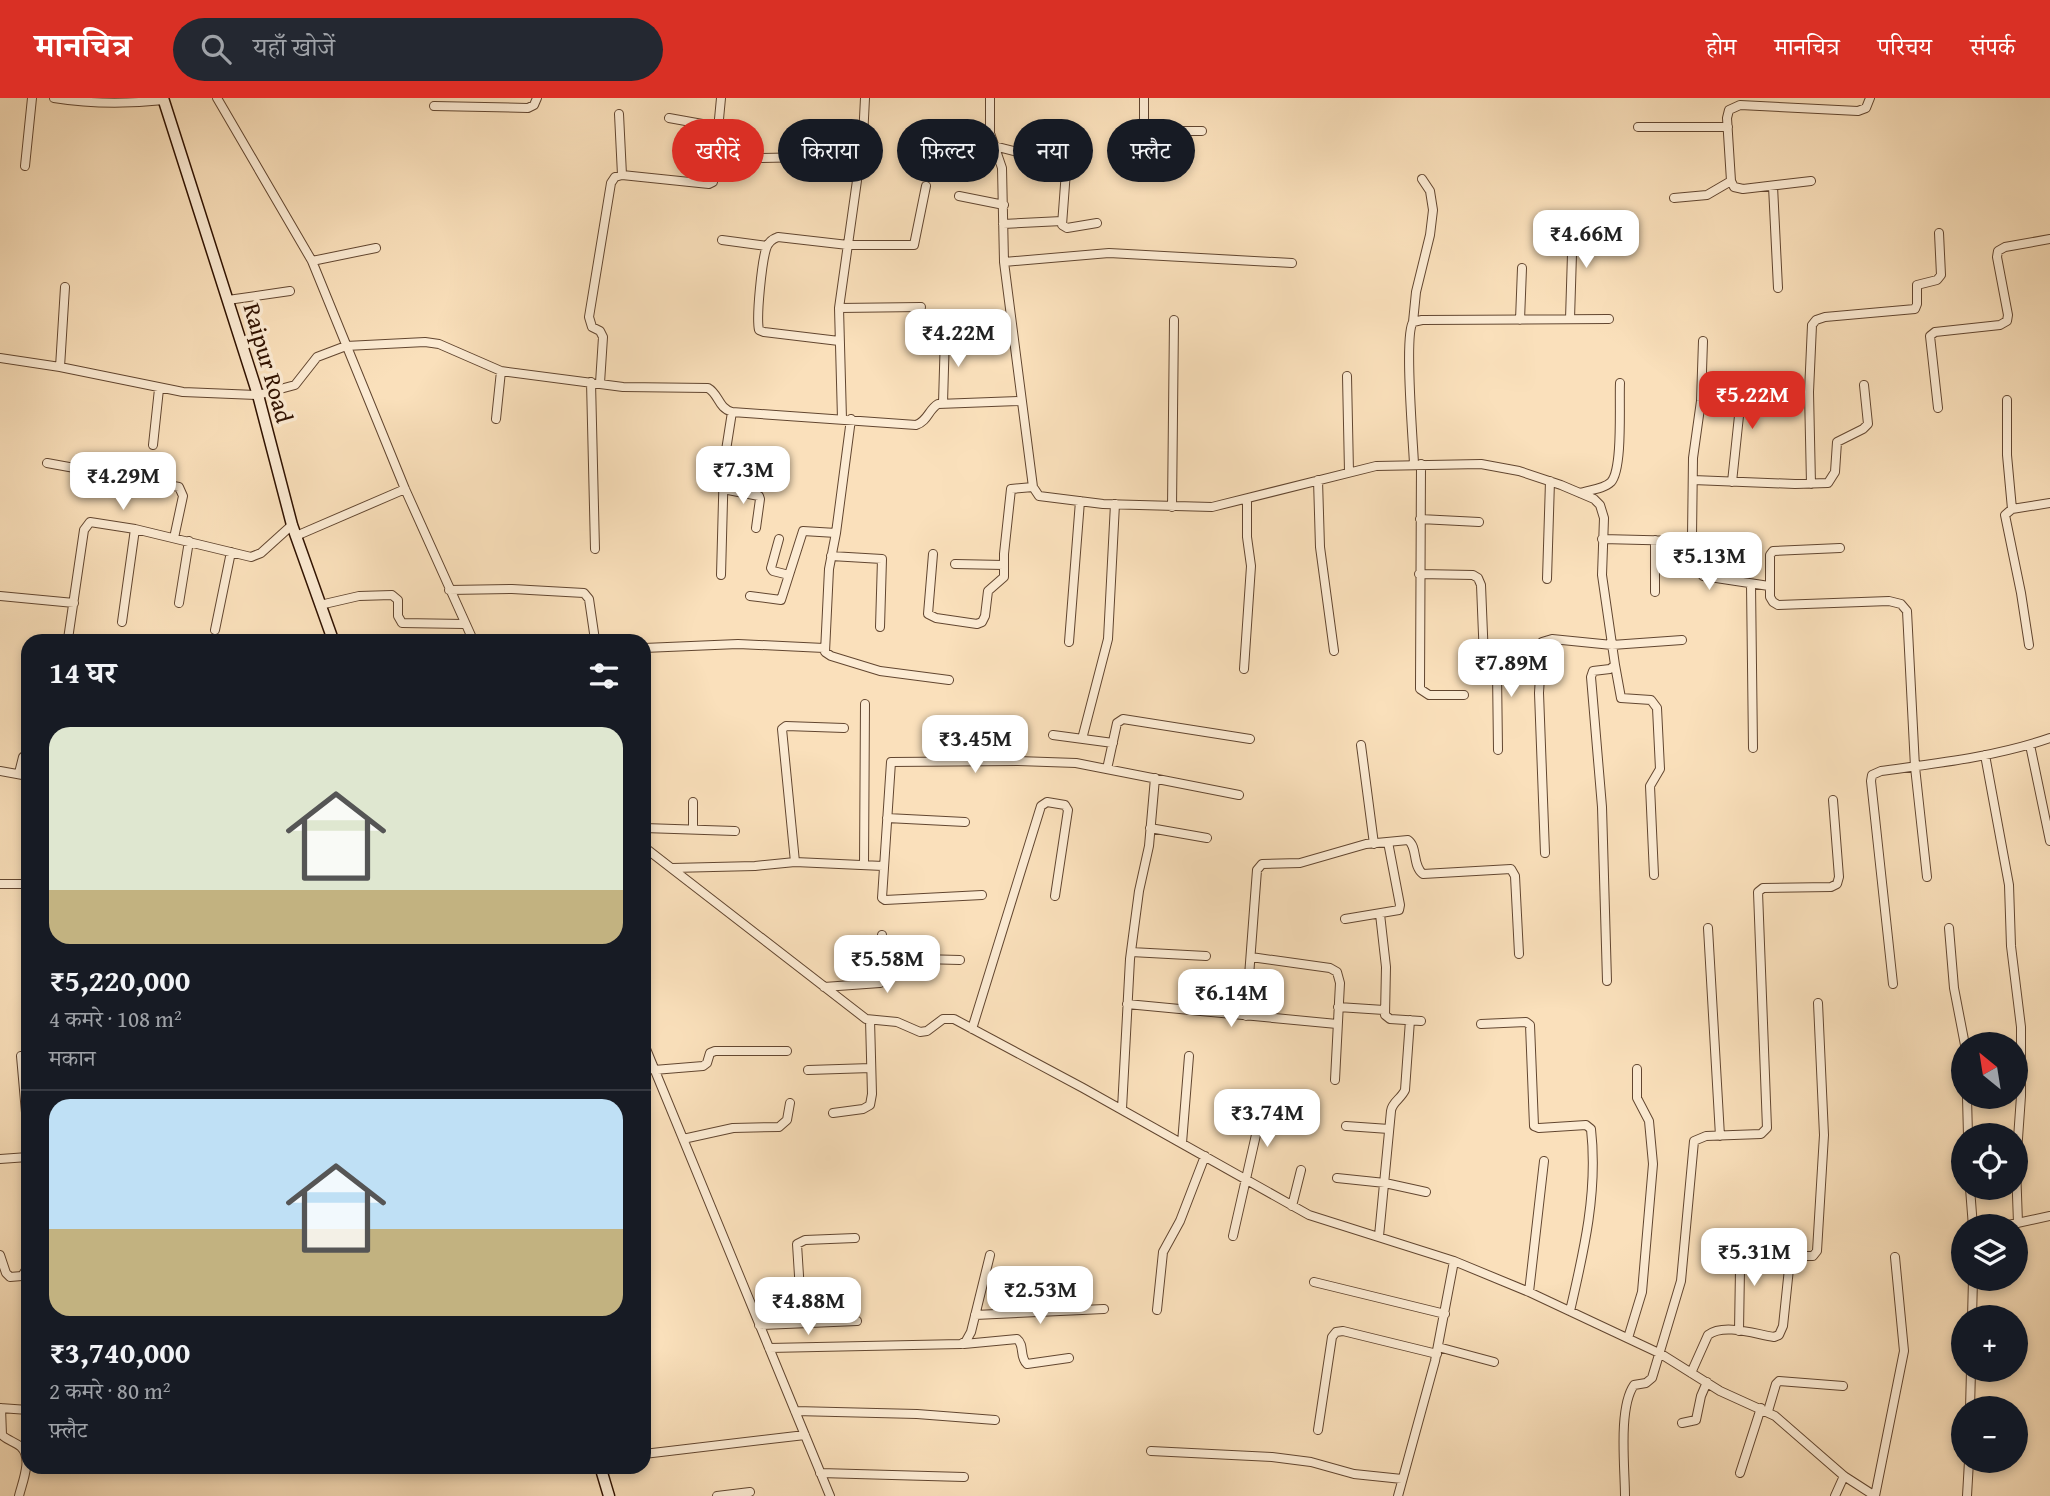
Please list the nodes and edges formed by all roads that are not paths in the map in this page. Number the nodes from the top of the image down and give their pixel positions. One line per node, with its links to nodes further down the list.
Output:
1 (32, 98): 21 (street)
2 (54, 98): 10 (street)
3 (217, 98): 45 (street)
4 (537, 98): 11 (street)
5 (721, 98): 15 (street)
6 (865, 98): 42 (street)
7 (990, 98): 16 (street)
8 (1144, 98): 19 (street)
9 (1870, 98): 18 (street)
10 (164, 99): 52 (main road, Raipur Road)
11 (435, 106)
12 (619, 114): 22 (street)
13 (669, 118): 14 (street)
14 (675, 119)
15 (720, 119)
16 (989, 119)
17 (1638, 127): 18 (street)
18 (1728, 127): 25 (street)
19 (1202, 131)
20 (999, 160): 34 (street)
21 (26, 166)
22 (622, 175): 24 (street); 69 (street)
23 (1422, 179): 59 (street)
24 (672, 180)
25 (1731, 181): 31 (street); 33 (street)
26 (1811, 181): 31 (street)
27 (690, 182): 28 (street)
28 (713, 182)
29 (1065, 182): 36 (street)
30 (926, 186): 42 (street)
31 (1773, 186): 50 (street)
32 (959, 196): 34 (street)
33 (1674, 198)
34 (1004, 205): 38 (street)
35 (1573, 221): 56 (street)
36 (1062, 222): 37 (street); 38 (street)
37 (1097, 223)
38 (1003, 224): 46 (street)
39 (1939, 233): 91 (street)
40 (2050, 239): 79 (street)
41 (722, 240): 43 (street)
42 (848, 245): 43 (street); 54 (street)
43 (767, 246): 61 (street)
44 (376, 248): 45 (street)
45 (312, 261): 63 (street)
46 (1004, 262): 47 (street); 75 (street)
47 (1292, 263)
48 (1521, 268): 58 (street)
49 (65, 287): 65 (street)
50 (1778, 288)
51 (290, 291): 52 (street)
52 (228, 300): 73 (main road, Raipur Road)
53 (921, 307): 54 (street)
54 (839, 308): 61 (street)
55 (1609, 318): 56 (street)
56 (1570, 319): 58 (street)
57 (1174, 320): 100 (street)
58 (1520, 320): 59 (street)
59 (1413, 322): 85 (street)
60 (945, 334): 76 (street)
61 (839, 341): 82 (street)
62 (1703, 341): 88 (street)
63 (346, 346): 66 (street); 73 (street); 93 (street)
64 (0, 358): 65 (street)
65 (60, 367): 72 (street)
66 (501, 371): 69 (street); 81 (street)
67 (1347, 376): 86 (street)
68 (1743, 378): 77 (street)
69 (596, 382): 80 (street); 115 (street)
70 (1620, 383): 95 (street)
71 (1864, 385): 91 (street)
72 (159, 389): 73 (street); 83 (street)
73 (258, 395): 106 (main road, Raipur Road)
74 (2007, 400): 101 (street)
75 (1020, 401): 76 (street); 92 (street)
76 (943, 403): 82 (street)
77 (1741, 403): 78 (street); 90 (street)
78 (1777, 405)
79 (1938, 408)
80 (732, 412): 82 (street); 94 (street)
81 (496, 419)
82 (847, 419): 107 (street)
83 (153, 445)
84 (47, 463): 108 (street)
85 (1418, 464): 86 (street); 89 (street); 102 (street)
86 (1349, 472): 87 (street)
87 (1318, 480): 96 (street); 148 (street)
88 (1693, 480): 90 (street); 111 (street)
89 (1550, 481): 95 (street); 124 (street)
90 (1732, 482): 91 (street)
91 (1811, 484)
92 (1033, 488): 97 (street); 120 (street)
93 (405, 489): 106 (street); 127 (street)
94 (723, 489): 104 (street); 122 (street)
95 (1580, 493): 110 (street)
96 (1247, 499): 100 (street); 152 (street)
97 (1080, 501): 99 (street); 143 (street)
98 (2050, 503): 101 (street)
99 (1115, 504): 100 (street); 159 (street)
100 (1172, 507)
101 (2012, 509): 145 (street)
102 (1420, 519): 103 (street); 121 (street)
103 (1479, 522)
104 (757, 528)
105 (135, 529): 108 (street); 131 (street); 134 (street)
106 (294, 531): 116 (street); 133 (main road, Raipur Road)
107 (836, 533): 118 (street); 123 (street)
108 (174, 538): 113 (street)
109 (779, 539): 123 (street)
110 (1602, 539): 112 (street); 144 (street)
111 (1690, 539): 112 (street); 125 (street)
112 (1655, 540): 128 (street)
113 (189, 541): 116 (street); 132 (street)
114 (1840, 548): 126 (street)
115 (595, 549)
116 (231, 552): 137 (street)
117 (933, 554): 120 (street)
118 (831, 556): 136 (street); 147 (street)
119 (955, 564): 120 (street)
120 (1004, 565)
121 (1419, 574): 149 (street); 154 (street)
122 (721, 575)
123 (789, 575): 130 (street)
124 (1547, 579)
125 (1751, 584): 126 (street); 164 (street)
126 (1769, 586): 167 (street)
127 (449, 590): 135 (street); 141 (street)
128 (1655, 592)
129 (0, 596): 131 (street)
130 (750, 596)
131 (74, 603): 138 (street)
132 (179, 603)
133 (320, 605): 135 (street); 139 (main road, Raipur Road)
134 (122, 622)
135 (464, 624): 140 (street)
136 (880, 626)
137 (215, 630)
138 (69, 634)
139 (331, 634)
140 (469, 634)
141 (594, 634)
142 (1682, 640): 144 (street)
143 (1069, 642)
144 (1612, 645): 150 (street); 151 (street)
145 (2029, 645)
146 (651, 648): 147 (street)
147 (824, 648): 153 (street)
148 (1334, 651)
149 (1483, 659)
150 (1540, 664): 165 (street); 186 (street)
151 (1615, 665): 191 (street); 208 (street)
152 (1244, 669)
153 (949, 680)
154 (1464, 695)
155 (865, 704): 188 (street)
156 (844, 728): 187 (street)
157 (1053, 735): 159 (street)
158 (2050, 738): 163 (street)
159 (1082, 739): 161 (street)
160 (1250, 739): 161 (street)
161 (1113, 743): 168 (street)
162 (1361, 745): 184 (street)
163 (2030, 745): 166 (street); 182 (street)
164 (1754, 748)
165 (1498, 750)
166 (1985, 755): 167 (street); 250 (street)
167 (1915, 767): 192 (street); 209 (street)
168 (1107, 769): 171 (street); 175 (street)
169 (0, 771): 170 (street)
170 (21, 774)
171 (1155, 778): 172 (street); 178 (street)
172 (1239, 795)
173 (1833, 800): 237 (street)
174 (692, 802): 179 (street)
175 (887, 818): 176 (street); 189 (street)
176 (965, 822)
177 (651, 828): 179 (street)
178 (1150, 828): 181 (street); 202 (street)
179 (693, 829): 180 (street)
180 (736, 831)
181 (1207, 838)
182 (2050, 841)
183 (1388, 842): 184 (street); 197 (street); 203 (street)
184 (1374, 844): 205 (street)
185 (651, 852): 190 (street)
186 (1545, 853)
187 (795, 863): 188 (street); 190 (street)
188 (864, 865): 189 (street)
189 (883, 866): 195 (street)
190 (671, 868): 210 (street)
191 (1654, 876)
192 (1927, 877)
193 (0, 884): 194 (street)
194 (21, 884)
195 (982, 895)
196 (1055, 896): 221 (street)
197 (1380, 914): 198 (street); 214 (street)
198 (1345, 919)
199 (1708, 928): 237 (street)
200 (1949, 928): 222 (street)
201 (882, 935): 206 (street)
202 (1131, 952): 204 (street); 212 (street)
203 (1519, 954)
204 (1206, 956)
205 (1251, 957): 213 (street); 215 (street)
206 (882, 958): 207 (street); 210 (street)
207 (960, 960)
208 (1607, 981)
209 (1893, 984)
210 (824, 987): 216 (street)
211 (1818, 1003): 272 (street)
212 (1127, 1004): 215 (street); 232 (street)
213 (1338, 1007): 214 (street); 219 (street)
214 (1384, 1010): 217 (street)
215 (1246, 1016): 219 (street)
216 (870, 1020): 221 (street); 226 (street)
217 (1410, 1020): 218 (street); 236 (street)
218 (1421, 1021)
219 (1337, 1024): 230 (street)
220 (1480, 1024): 266 (street)
221 (972, 1029): 232 (street)
222 (1962, 1032)
223 (787, 1051): 228 (street)
224 (1189, 1056): 239 (street)
225 (651, 1062): 228 (street)
226 (871, 1068): 229 (street); 233 (street)
227 (1637, 1069): 273 (street)
228 (654, 1070): 238 (street)
229 (808, 1070)
230 (1335, 1080)
231 (790, 1103): 238 (street)
232 (1122, 1109): 239 (street)
233 (833, 1113)
234 (1291, 1121): 246 (street)
235 (1346, 1126): 236 (street)
236 (1389, 1129): 247 (street)
237 (1720, 1136): 277 (street)
238 (683, 1139): 271 (street)
239 (1182, 1143): 240 (street)
240 (1205, 1156): 246 (street); 265 (street)
241 (21, 1158): 242 (street)
242 (0, 1159)
243 (1544, 1161): 263 (street)
244 (1301, 1170): 249 (street)
245 (1337, 1178): 247 (street)
246 (1246, 1180): 249 (street); 253 (street)
247 (1385, 1184): 248 (street); 254 (street)
248 (1426, 1192)
249 (1292, 1206): 254 (street)
250 (2018, 1214)
251 (2050, 1216): 252 (street)
252 (2028, 1221)
253 (1233, 1236)
254 (1379, 1236): 260 (street)
255 (855, 1238): 270 (street)
256 (0, 1255): 261 (street)
257 (990, 1255): 268 (street)
258 (1732, 1255): 272 (street)
259 (1895, 1257): 310 (street)
260 (1454, 1261): 263 (street); 267 (street)
261 (21, 1276)
262 (1314, 1282): 267 (street)
263 (1529, 1292): 266 (street)
264 (1104, 1309): 268 (street)
265 (1157, 1310)
266 (1570, 1311): 273 (street)
267 (1445, 1314): 276 (street)
268 (975, 1315): 274 (street)
269 (857, 1321): 270 (street)
270 (802, 1323): 271 (street)
271 (759, 1325): 275 (street)
272 (1739, 1331): 280 (street)
273 (1628, 1338): 277 (street)
274 (961, 1344): 275 (street); 278 (street)
275 (769, 1348): 286 (street)
276 (1437, 1351): 279 (street); 289 (street); 301 (street)
277 (1661, 1354): 280 (street); 308 (street)
278 (1069, 1358)
279 (1494, 1362)
280 (1691, 1373): 281 (street)
281 (1707, 1382): 285 (street); 288 (street)
282 (1843, 1386): 285 (street)
283 (1, 1408): 284 (street); 291 (street)
284 (21, 1409)
285 (1765, 1410): 295 (street); 299 (street)
286 (795, 1411): 287 (street); 290 (street)
287 (995, 1420)
288 (1682, 1423)
289 (1318, 1430)
290 (805, 1435): 293 (street); 294 (street)
291 (21, 1447)
292 (1151, 1451): 301 (street)
293 (651, 1453)
294 (820, 1473): 300 (street); 306 (street)
295 (1740, 1473)
296 (1968, 1473): 311 (street)
297 (24, 1474): 303 (street)
298 (602, 1474): 304 (main road)
299 (1844, 1476): 309 (street); 310 (street)
300 (964, 1477)
301 (1402, 1479): 307 (street)
302 (750, 1492): 305 (street)
303 (19, 1496)
304 (609, 1496)
305 (717, 1496)
306 (830, 1496)
307 (1398, 1496)
308 (1625, 1496)
309 (1835, 1496)
310 (1875, 1496)
311 (1967, 1496)

